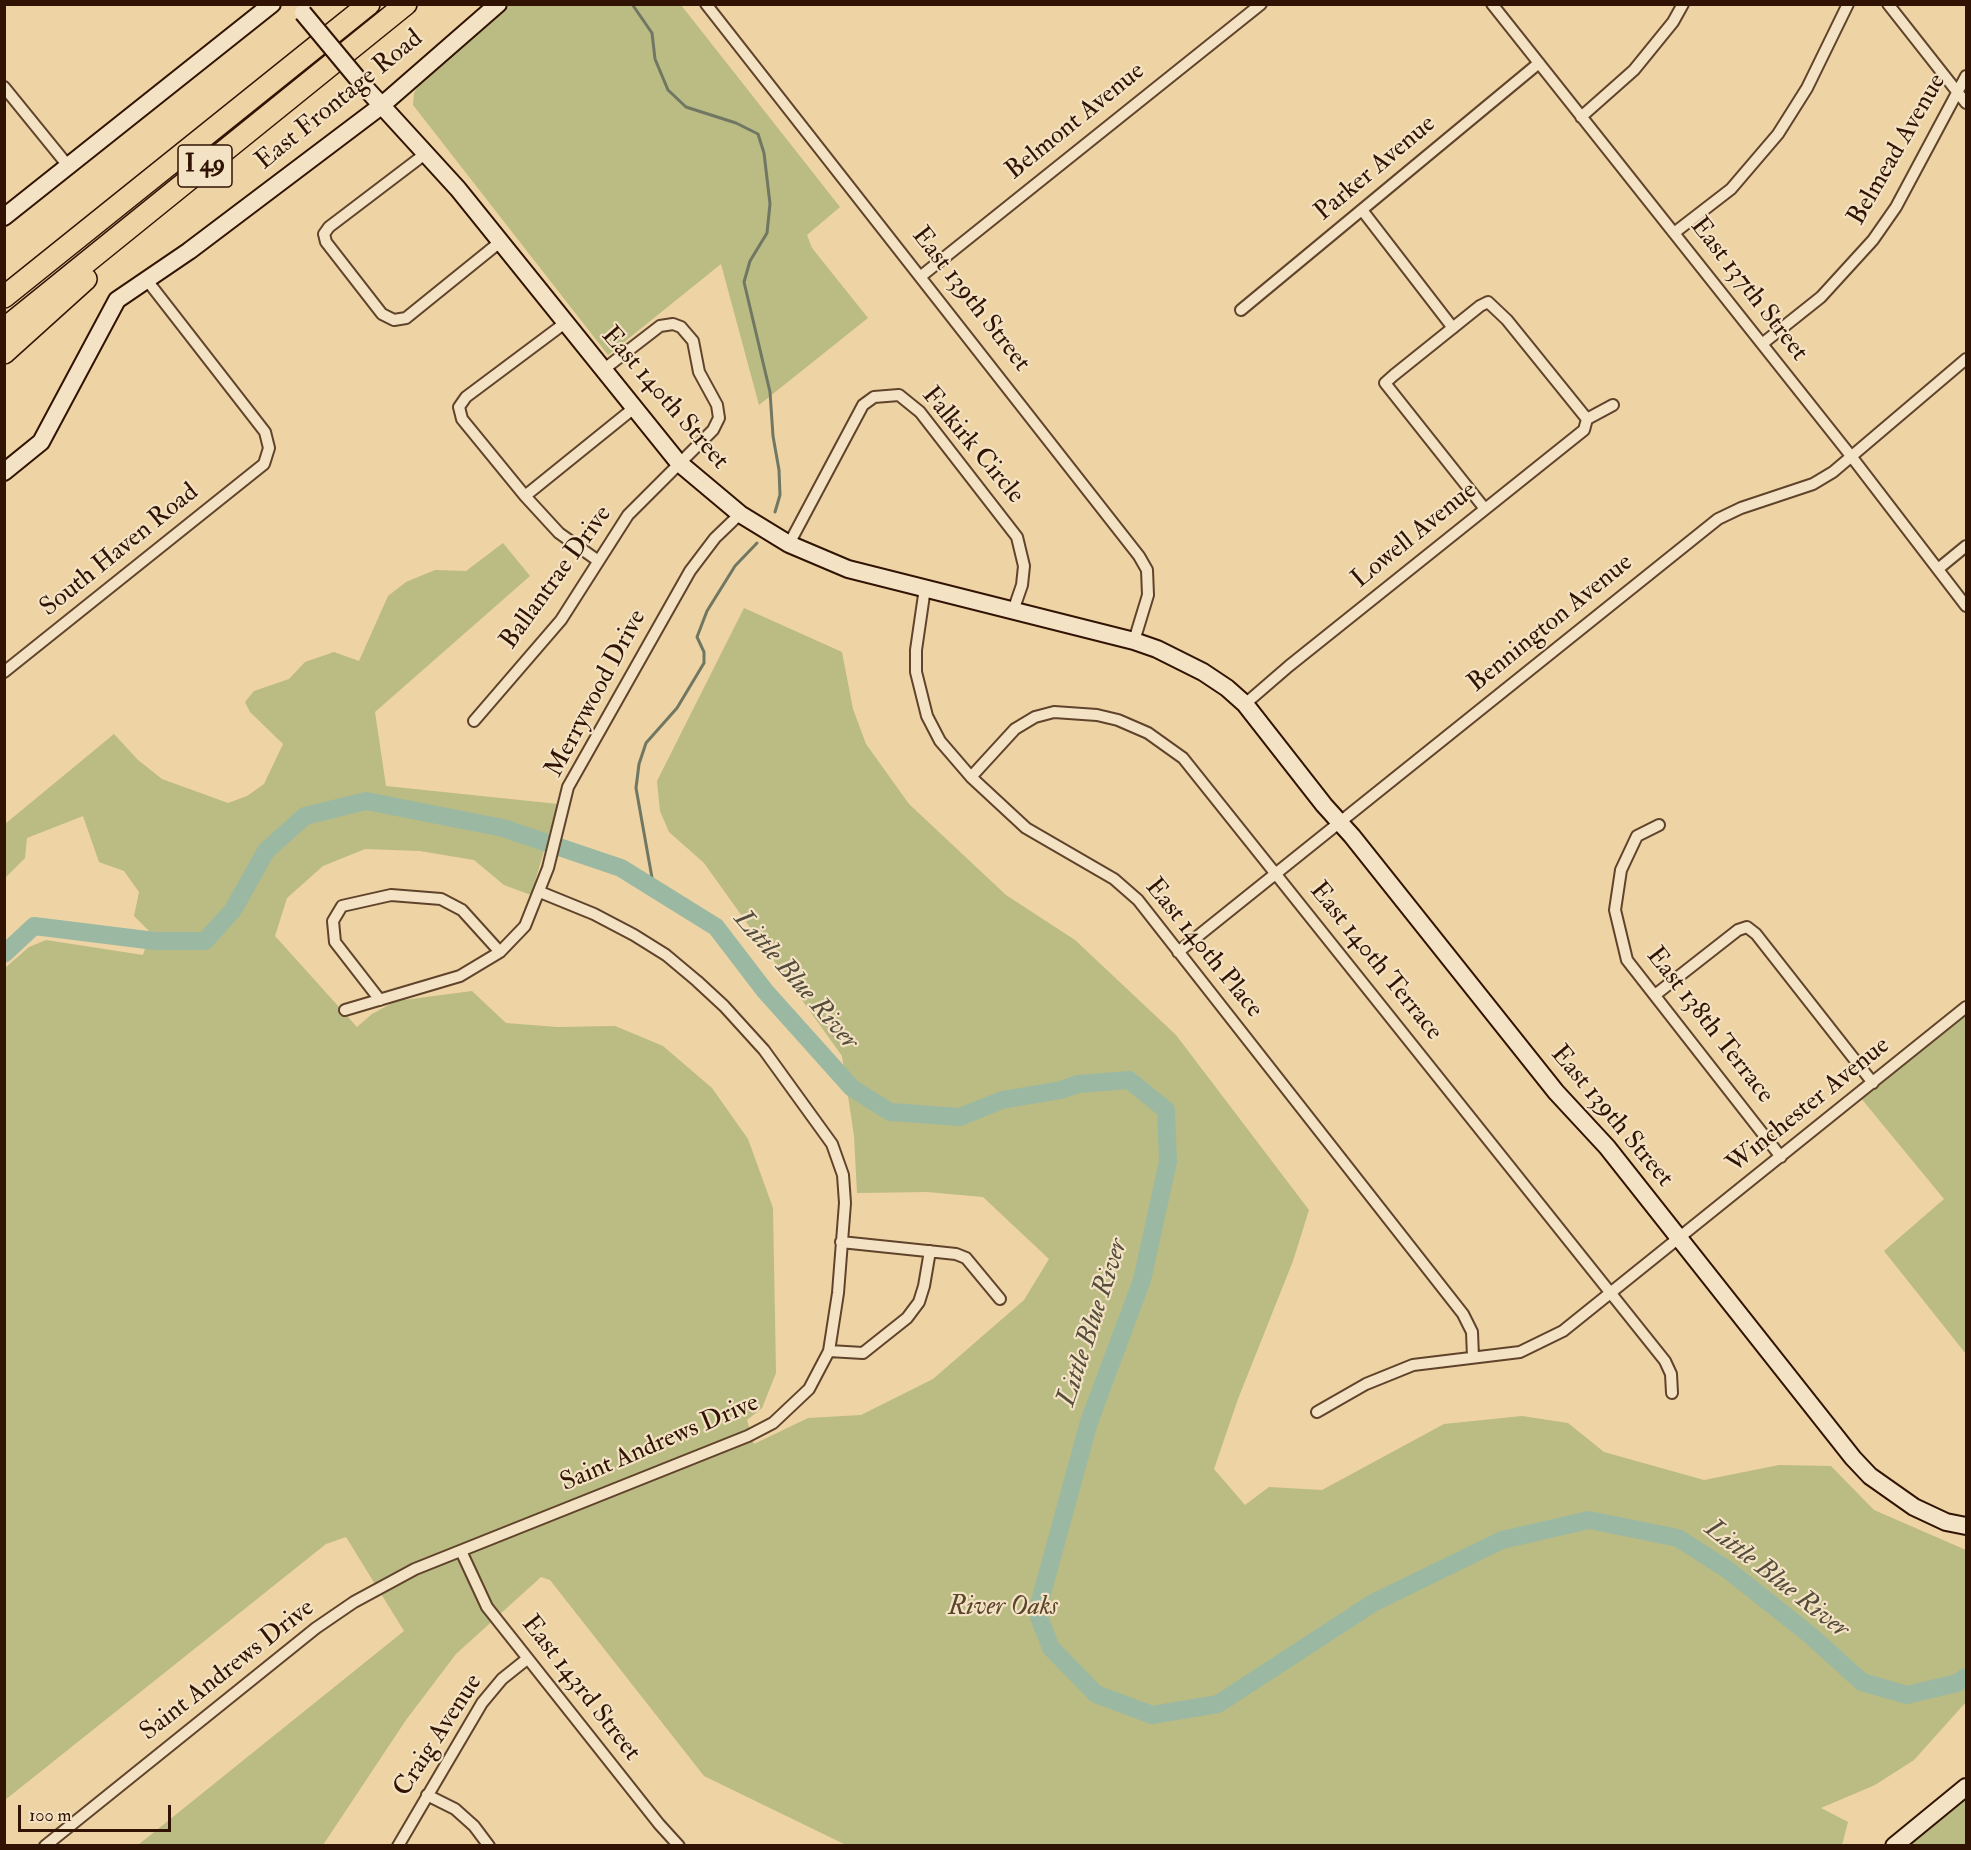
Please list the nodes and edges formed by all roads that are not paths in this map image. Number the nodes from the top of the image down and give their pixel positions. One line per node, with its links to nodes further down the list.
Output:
1 (272, 4): 20 (street)
2 (369, 4): 28 (highway, I 49)
3 (406, 4): 23 (highway, I 49)
4 (498, 4): 17 (street, East Frontage Road)
5 (706, 4): 26 (street, East 139th Street)
6 (1261, 4): 26 (street, Belmont Avenue)
7 (1492, 4): 12 (street, East 137th Street)
8 (1683, 4): 18 (street)
9 (1848, 4): 24 (street)
10 (1888, 4): 15 (street)
11 (300, 9): 17 (street, East 140th Street, bridge)
12 (1539, 63): 18 (street, East 137th Street); 21 (street, Parker Avenue)
13 (1966, 76): 15 (street, Belmead Avenue)
14 (4, 87): 20 (street)
15 (1958, 92): 16 (street); 33 (street, Belmead Avenue)
16 (1966, 103)
17 (381, 106): 19 (street, East 140th Street); 27 (street, East Frontage Road)
18 (1581, 117): 24 (street, East 137th Street)
19 (425, 154): 25 (street, East 140th Street); 25 (street)
20 (69, 167): 22 (street)
21 (1362, 210): 29 (street, Parker Avenue); 31 (street)
22 (4, 217)
23 (122, 232): 32 (highway, I 49); 34 (highway)
24 (1674, 233): 33 (street, East 137th Street)
25 (500, 242): 30 (street, East 140th Street)
26 (920, 277): 53 (street, East 139th Street)
27 (146, 279): 42 (street, East Frontage Road); 54 (street, South Haven Road)
28 (4, 297)
29 (1241, 310)
30 (565, 323): 36 (street, East 140th Street); 43 (street)
31 (1453, 328): 39 (street); 44 (street)
32 (4, 329)
33 (1762, 344): 40 (street, East 137th Street)
34 (4, 353)
35 (1966, 358): 40 (street, Bennington Avenue)
36 (603, 370): 38 (street, East 140th Street); 41 (street, Ballantrae Drive)
37 (1613, 405): 39 (street, Lowell Avenue)
38 (634, 408): 41 (street, East 140th Street); 43 (street)
39 (1587, 419): 44 (street, Lowell Avenue)
40 (1851, 456): 49 (street, East 137th Street); 58 (street, Bennington Avenue)
41 (678, 462): 45 (street, East 140th Street); 48 (street, Ballantrae Drive)
42 (4, 472)
43 (525, 496): 48 (street)
44 (1485, 509): 55 (street, Lowell Avenue)
45 (740, 514): 46 (street, East 140th Street); 61 (street, Merrywood Drive)
46 (789, 544): 50 (street, East 140th Street); 52 (street, Falkirk Circle)
47 (1966, 546): 49 (street)
48 (597, 560): 56 (street, Ballantrae Drive)
49 (1938, 569): 51 (street, East 137th Street)
50 (925, 588): 52 (street, East 140th Street); 57 (street, East 140th Place)
51 (1966, 606)
52 (1013, 611): 53 (street, East 140th Street)
53 (1134, 641): 55 (street, East 140th Street)
54 (4, 672)
55 (1245, 704): 58 (street, East 139th Street)
56 (474, 721)
57 (971, 777): 60 (street, East 140th Terrace); 63 (street, East 140th Place)
58 (1340, 823): 60 (street, Bennington Avenue); 70 (street, East 139th Street)
59 (1659, 825): 64 (street, East 138th Terrace)
60 (1276, 874): 63 (street, Bennington Avenue); 73 (street, East 140th Terrace)
61 (540, 892): 62 (street, Merrywood Drive); 71 (street, Saint Andrews Drive)
62 (500, 952): 65 (street, Merrywood Drive); 65 (street)
63 (1178, 952): 76 (street, East 140th Place)
64 (1655, 995): 68 (street); 69 (street, East 138th Terrace)
65 (380, 1000): 67 (street, Merrywood Drive)
66 (1966, 1007): 68 (street, Winchester Avenue)
67 (345, 1010)
68 (1873, 1083): 69 (street, Winchester Avenue)
69 (1781, 1157): 70 (street, Winchester Avenue)
70 (1679, 1240): 73 (street, Winchester Avenue); 79 (street, East 139th Street)
71 (842, 1242): 72 (street); 75 (street, Saint Andrews Drive)
72 (930, 1251): 74 (street); 75 (street)
73 (1611, 1294): 76 (street, Winchester Avenue); 77 (street, East 140th Terrace)
74 (1000, 1299)
75 (829, 1351): 80 (street, Saint Andrews Drive)
76 (1473, 1357): 78 (street, Winchester Avenue)
77 (1672, 1394)
78 (1317, 1412)
79 (1966, 1526)
80 (461, 1551): 81 (street, East 143rd Street); 84 (street, Saint Andrews Drive)
81 (527, 1659): 83 (street, Craig Avenue); 87 (street, East 143rd Street)
82 (1966, 1787): 88 (street)
83 (427, 1795): 85 (street, Craig Avenue); 86 (street)
84 (45, 1845)
85 (398, 1845)
86 (489, 1845)
87 (679, 1845)
88 (1894, 1845)

